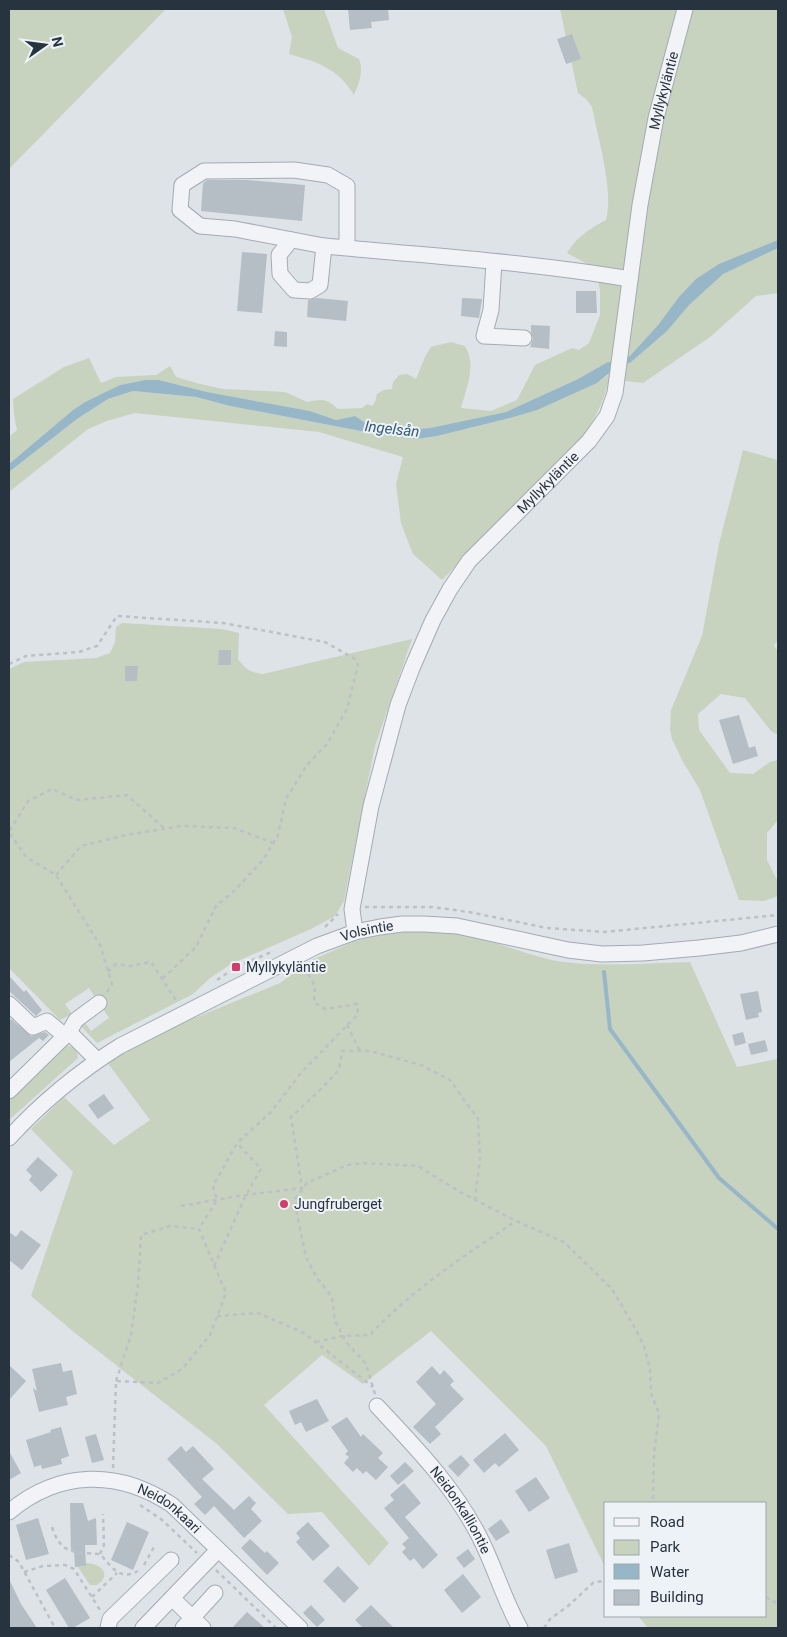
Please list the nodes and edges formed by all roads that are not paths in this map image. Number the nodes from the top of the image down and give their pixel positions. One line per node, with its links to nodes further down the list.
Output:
1 (685, 9): 6 (street, Myllykyläntie)
2 (291, 240): 3 (street); 3 (street); 4 (street)
3 (324, 246): 4 (street)
4 (348, 248): 5 (street)
5 (494, 262): 6 (street); 7 (street)
6 (630, 279): 8 (street, Myllykyläntie)
7 (524, 338)
8 (355, 932): 9 (street, Volsintie); 13 (street, Volsintie)
9 (778, 934)
10 (99, 1003): 12 (street)
11 (9, 1004): 12 (street)
12 (66, 1034): 13 (street); 14 (street)
13 (97, 1060): 15 (street, Volsintie)
14 (10, 1087)
15 (9, 1138)
16 (377, 1406): 27 (street, Neidonkalliontie)
17 (9, 1512): 18 (street, Neidonkaari)
18 (218, 1550): 21 (street); 26 (street, Neidonkaari)
19 (171, 1560): 23 (street)
20 (215, 1593): 22 (street)
21 (172, 1598): 22 (street); 24 (street)
22 (188, 1623): 25 (street)
23 (109, 1624)
24 (143, 1628)
25 (204, 1628)
26 (300, 1628)
27 (520, 1628)

